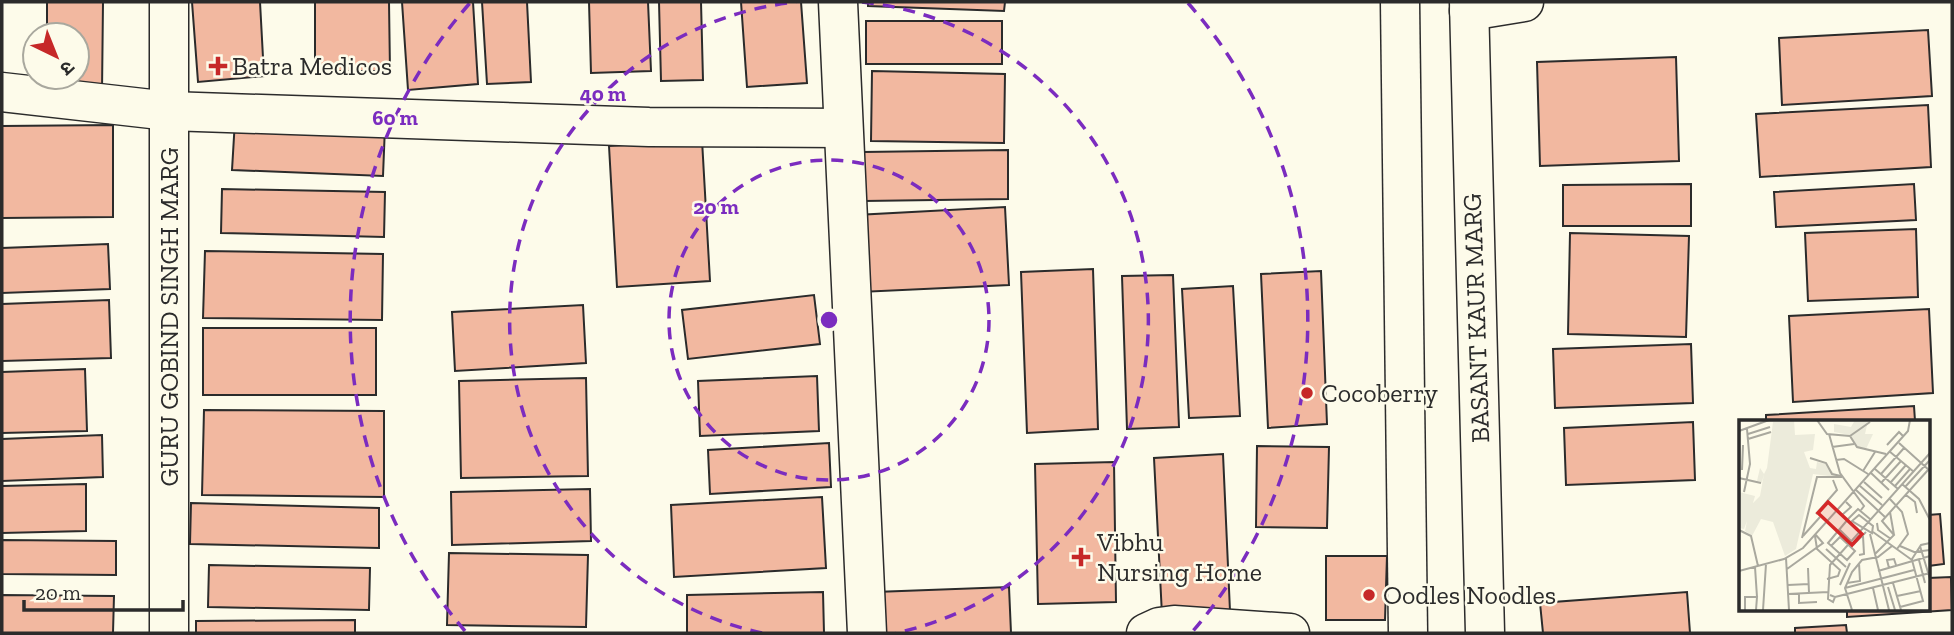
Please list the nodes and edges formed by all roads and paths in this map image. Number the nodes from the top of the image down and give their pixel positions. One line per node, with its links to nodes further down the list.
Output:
1 (169, 2): 7 (street, GURU GOBIND SINGH MARG)
2 (838, 2): 8 (street)
3 (1400, 2): 13 (street)
4 (1524, 2): 5 (street)
5 (1469, 6): 14 (street, BASANT KAUR MARG)
6 (2, 92): 7 (street)
7 (169, 111): 8 (street); 9 (street, GURU GOBIND SINGH MARG)
8 (843, 128): 10 (street)
9 (169, 633)
10 (867, 633)
11 (1146, 633): 12 (street)
12 (1290, 633)
13 (1408, 633)
14 (1485, 633)

